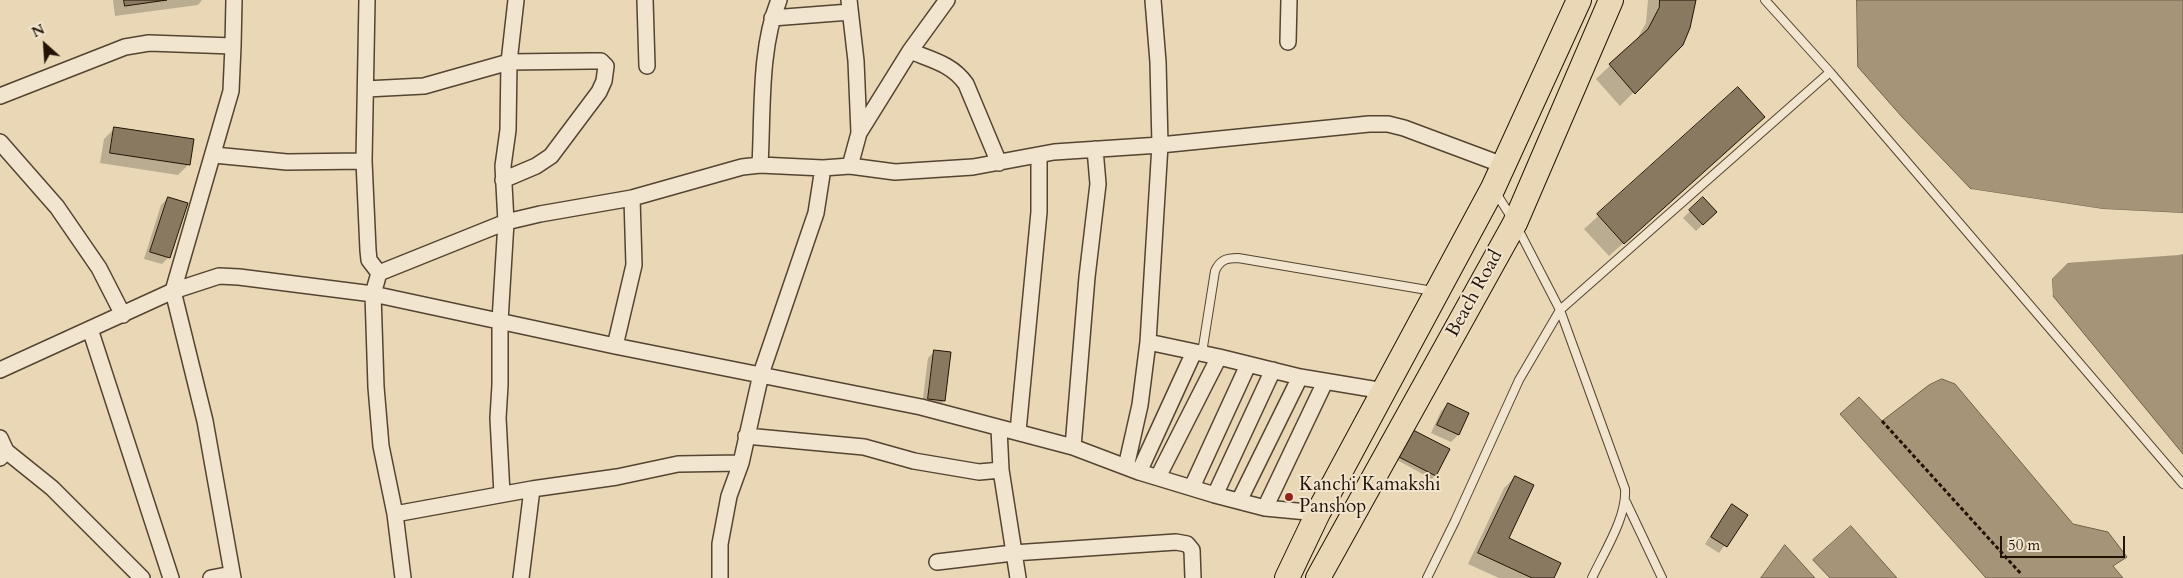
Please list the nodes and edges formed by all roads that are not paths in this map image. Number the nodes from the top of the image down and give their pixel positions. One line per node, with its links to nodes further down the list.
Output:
1 (234, 0): 15 (street)
2 (367, 0): 20 (street)
3 (516, 0): 17 (street)
4 (645, 0): 18 (street)
5 (779, 0): 13 (street)
6 (947, 0): 16 (street)
7 (1153, 0): 24 (street)
8 (1289, 0): 14 (street)
9 (1579, 0): 31 (main road, Beach Road)
10 (1610, 0): 38 (main road, Beach Road)
11 (1765, 0): 19 (lane)
12 (850, 6): 13 (street); 22 (street)
13 (772, 18): 30 (street)
14 (1288, 42)
15 (233, 46): 21 (street); 27 (street)
16 (910, 51): 22 (street); 29 (street)
17 (509, 62): 20 (street); 34 (street); 34 (street)
18 (647, 66)
19 (1830, 72): 43 (lane); 67 (lane)
20 (366, 89): 28 (street)
21 (0, 96)
22 (859, 133): 32 (street)
23 (0, 142): 44 (street)
24 (1160, 145): 25 (street); 31 (street); 47 (street)
25 (1095, 149): 26 (street); 61 (street)
26 (1039, 154): 29 (street); 59 (street)
27 (214, 155): 28 (street); 40 (street)
28 (364, 162): 39 (street)
29 (999, 163): 32 (street)
30 (760, 165): 33 (street); 36 (street)
31 (1503, 165): 35 (main road, Beach Road)
32 (850, 166): 33 (street)
33 (823, 168): 54 (street)
34 (504, 180): 37 (street)
35 (1492, 188): 38 (lane); 41 (main road, Beach Road)
36 (632, 198): 37 (street); 48 (street)
37 (506, 222): 39 (street); 45 (street)
38 (1515, 223): 43 (lane); 89 (main road, Beach Road)
39 (379, 273): 42 (street)
40 (173, 291): 42 (street); 44 (street); 79 (street)
41 (1437, 292): 49 (lane); 57 (main road, Beach Road)
42 (374, 294): 45 (street); 76 (street)
43 (1560, 310): 73 (lane); 90 (lane)
44 (123, 315): 46 (street)
45 (500, 321): 48 (street); 70 (street)
46 (90, 330): 52 (street); 81 (street)
47 (1148, 342): 49 (street); 64 (street)
48 (615, 346): 54 (street)
49 (1198, 353): 50 (street); 64 (street)
50 (1219, 357): 51 (street); 66 (street)
51 (1248, 364): 53 (street); 68 (street)
52 (0, 370)
53 (1273, 370): 55 (street); 71 (street)
54 (761, 374): 58 (street); 60 (street)
55 (1300, 378): 56 (street); 72 (street)
56 (1325, 382): 57 (street); 74 (street)
57 (1384, 392): 75 (main road, Beach Road)
58 (999, 428): 59 (street); 65 (street)
59 (1018, 431): 61 (street)
60 (746, 436): 63 (street); 65 (street)
61 (1073, 447): 64 (street)
62 (2, 449): 80 (street)
63 (741, 463): 69 (street); 85 (street)
64 (1132, 469): 66 (street)
65 (1001, 470): 77 (street)
66 (1158, 477): 68 (street)
67 (2183, 484)
68 (1192, 487): 71 (street)
69 (532, 489): 70 (street); 84 (street)
70 (502, 494): 76 (street)
71 (1214, 495): 72 (street)
72 (1239, 501): 74 (street)
73 (1626, 502): 91 (lane); 92 (lane)
74 (1265, 508): 75 (street)
75 (1318, 513): 88 (main road, Beach Road)
76 (395, 514): 83 (street)
77 (1013, 553): 78 (street); 86 (street); 87 (street)
78 (937, 562)
79 (233, 576): 82 (street)
80 (142, 578)
81 (171, 578)
82 (211, 578)
83 (403, 578)
84 (521, 578)
85 (720, 578)
86 (1018, 578)
87 (1192, 578)
88 (1287, 578)
89 (1318, 578)
90 (1427, 578)
91 (1592, 578)
92 (1662, 578)

